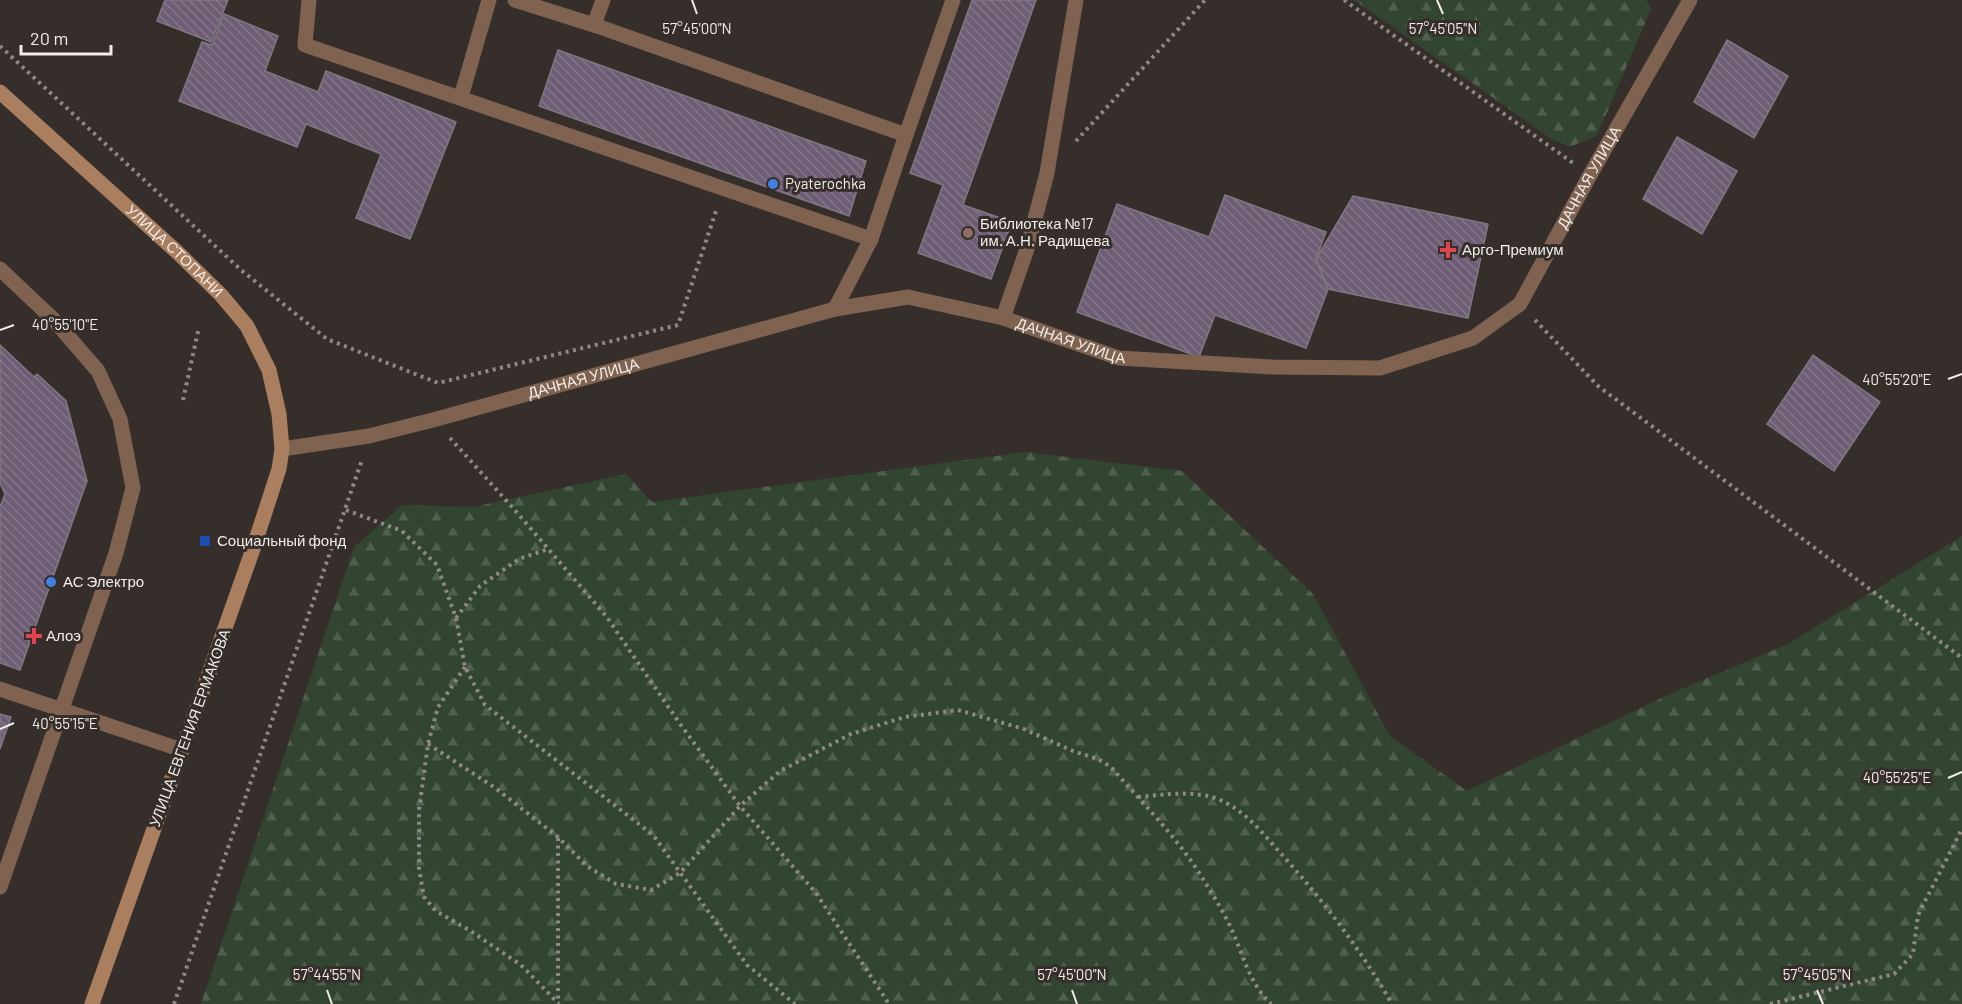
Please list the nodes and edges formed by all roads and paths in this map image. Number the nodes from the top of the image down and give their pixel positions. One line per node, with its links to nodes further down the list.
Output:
1 (309, 0): 13 (street)
2 (489, 0): 13 (street)
3 (515, 0): 10 (street)
4 (603, 0): 10 (street)
5 (953, 0): 14 (street)
6 (1076, 0): 15 (street)
7 (1205, 0): 15 (path)
8 (1344, 0): 16 (path)
9 (1690, 0): 16 (street, ДАЧНАЯ УЛИЦА)
10 (594, 25): 14 (street)
11 (0, 46): 17 (path)
12 (0, 92): 27 (main road, УЛИЦА СТОПАНИ)
13 (461, 97): 17 (street)
14 (906, 135): 18 (street)
15 (1047, 173): 22 (street)
16 (1590, 175): 20 (street, ДАЧНАЯ УЛИЦА)
17 (724, 188): 18 (street)
18 (871, 239): 21 (street)
19 (0, 269): 34 (street)
20 (1520, 304): 22 (street, ДАЧНАЯ УЛИЦА); 31 (path)
21 (835, 309): 22 (street, ДАЧНАЯ УЛИЦА); 25 (street, ДАЧНАЯ УЛИЦА)
22 (1003, 318)
23 (199, 327): 24 (path)
24 (183, 400)
25 (433, 420): 26 (street, ДАЧНАЯ УЛИЦА); 29 (path)
26 (369, 436): 27 (street, ДАЧНАЯ УЛИЦА); 28 (path)
27 (282, 449): 36 (main road, УЛИЦА ЕВГЕНИЯ ЕРМАКОВА)
28 (346, 510): 30 (path); 45 (path)
29 (548, 549): 30 (path); 38 (path)
30 (456, 618): 32 (path)
31 (1962, 658)
32 (465, 667): 35 (path); 41 (path)
33 (0, 689): 34 (street)
34 (63, 710): 36 (street); 42 (street)
35 (428, 744): 40 (path); 43 (path)
36 (182, 750): 44 (main road, УЛИЦА ЕВГЕНИЯ ЕРМАКОВА)
37 (1138, 797): 38 (path); 48 (path); 49 (path)
38 (740, 806): 41 (path); 47 (path)
39 (1962, 829): 50 (path)
40 (558, 837): 41 (path); 43 (path)
41 (680, 873): 46 (path)
42 (0, 887)
43 (559, 1003)
44 (92, 1004)
45 (174, 1004)
46 (795, 1004)
47 (889, 1004)
48 (1271, 1004)
49 (1392, 1004)
50 (1770, 1004)

